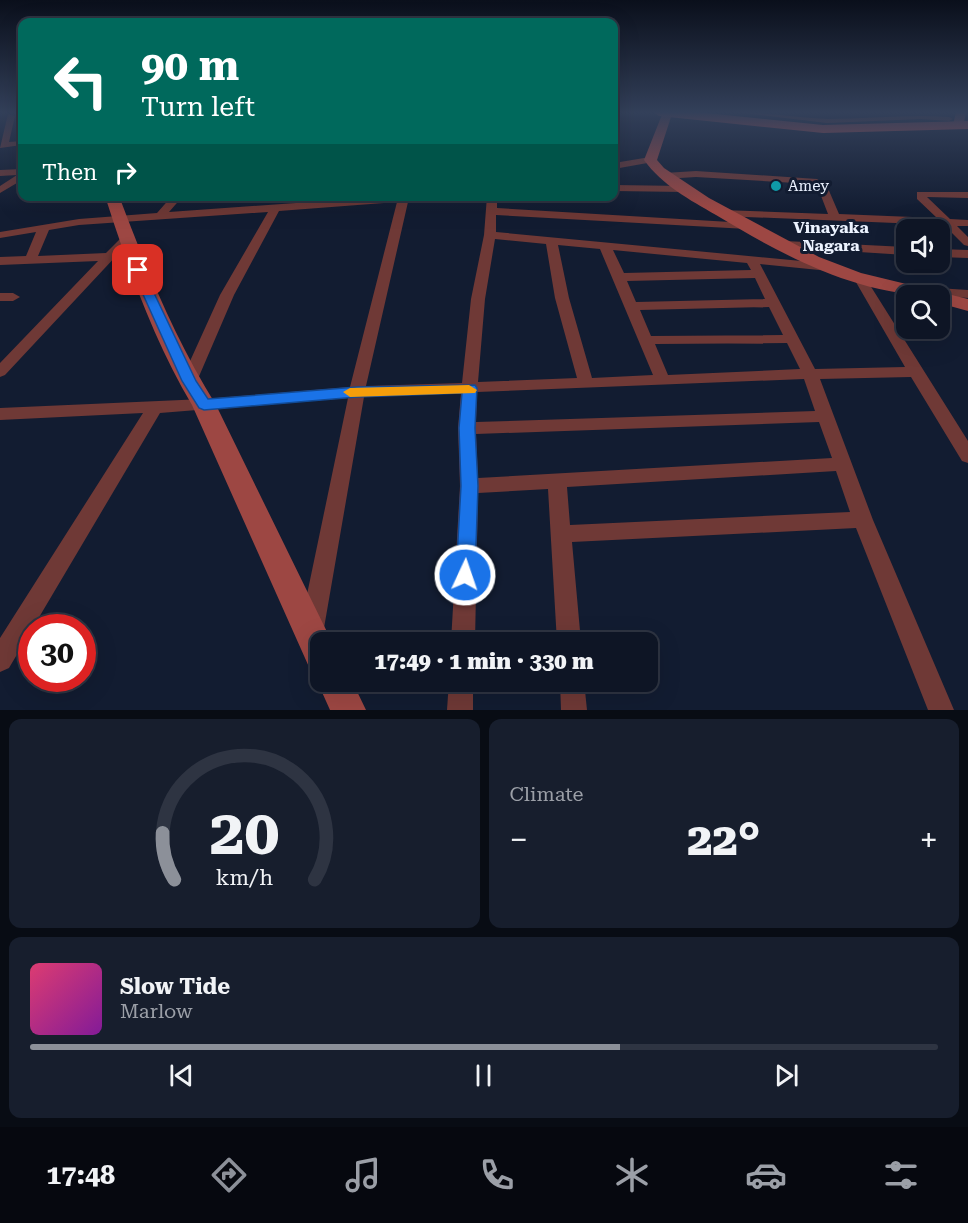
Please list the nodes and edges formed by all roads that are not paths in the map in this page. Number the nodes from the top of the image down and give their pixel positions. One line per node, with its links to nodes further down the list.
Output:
1 (654, 145): 2 (street)
2 (650, 160): 3 (street); 6 (street)
3 (618, 165)
4 (0, 173): 5 (street)
5 (18, 174)
6 (664, 176): 9 (street); 21 (street)
7 (18, 177): 11 (street)
8 (618, 188): 9 (street)
9 (684, 189): 19 (street)
10 (18, 190): 11 (street)
11 (0, 191)
12 (968, 195): 22 (street)
13 (114, 201): 29 (street)
14 (174, 201): 20 (street)
15 (403, 201): 17 (street); 63 (street)
16 (492, 201): 18 (street)
17 (275, 208): 20 (street); 60 (street)
18 (491, 211): 26 (street); 31 (street)
19 (722, 213): 21 (street); 26 (street)
20 (160, 216): 29 (street)
21 (835, 218): 23 (street)
22 (943, 219)
23 (896, 220)
24 (950, 222): 25 (street)
25 (968, 223)
26 (747, 226): 34 (street)
27 (950, 226): 33 (street)
28 (44, 228): 29 (street); 30 (street); 40 (street)
29 (122, 229): 39 (street); 60 (street)
30 (0, 235)
31 (490, 235): 32 (street); 62 (street)
32 (551, 241): 35 (street); 61 (street)
33 (968, 243)
34 (785, 245): 36 (street); 43 (street)
35 (605, 246): 41 (street); 45 (street)
36 (896, 251)
37 (950, 253): 38 (street)
38 (968, 254)
39 (108, 257): 40 (street); 56 (street)
40 (31, 259): 42 (street)
41 (752, 260): 43 (street); 44 (street)
42 (0, 261)
43 (829, 267): 46 (street)
44 (759, 274): 45 (street); 51 (street)
45 (619, 277): 53 (street)
46 (859, 277): 47 (street); 57 (street)
47 (896, 286)
48 (950, 293): 49 (street)
49 (968, 294)
50 (950, 300): 52 (street)
51 (774, 303): 53 (street); 54 (street)
52 (968, 305)
53 (632, 306): 55 (street)
54 (793, 339): 55 (street); 58 (street)
55 (647, 340): 59 (street)
56 (0, 372)
57 (916, 372): 58 (street); 69 (street)
58 (810, 374): 59 (street); 67 (street)
59 (663, 380): 61 (street)
60 (189, 381): 64 (street)
61 (586, 383): 62 (street)
62 (470, 388): 63 (street); 68 (street)
63 (357, 392): 64 (street); 76 (street)
64 (204, 405): 65 (street); 75 (street)
65 (155, 407): 66 (street); 79 (street)
66 (0, 414)
67 (825, 416): 68 (street); 70 (street)
68 (467, 428): 72 (street)
69 (968, 456)
70 (843, 464): 71 (street); 73 (street)
71 (557, 480): 72 (street); 74 (street)
72 (470, 486): 77 (street)
73 (863, 520): 74 (street); 86 (street)
74 (560, 534): 78 (street)
75 (310, 632)
76 (318, 632)
77 (463, 632)
78 (568, 632)
79 (0, 660)
80 (339, 692): 83 (street)
81 (461, 692): 84 (street)
82 (573, 692): 85 (street)
83 (348, 710)
84 (460, 710)
85 (574, 710)
86 (940, 710)

